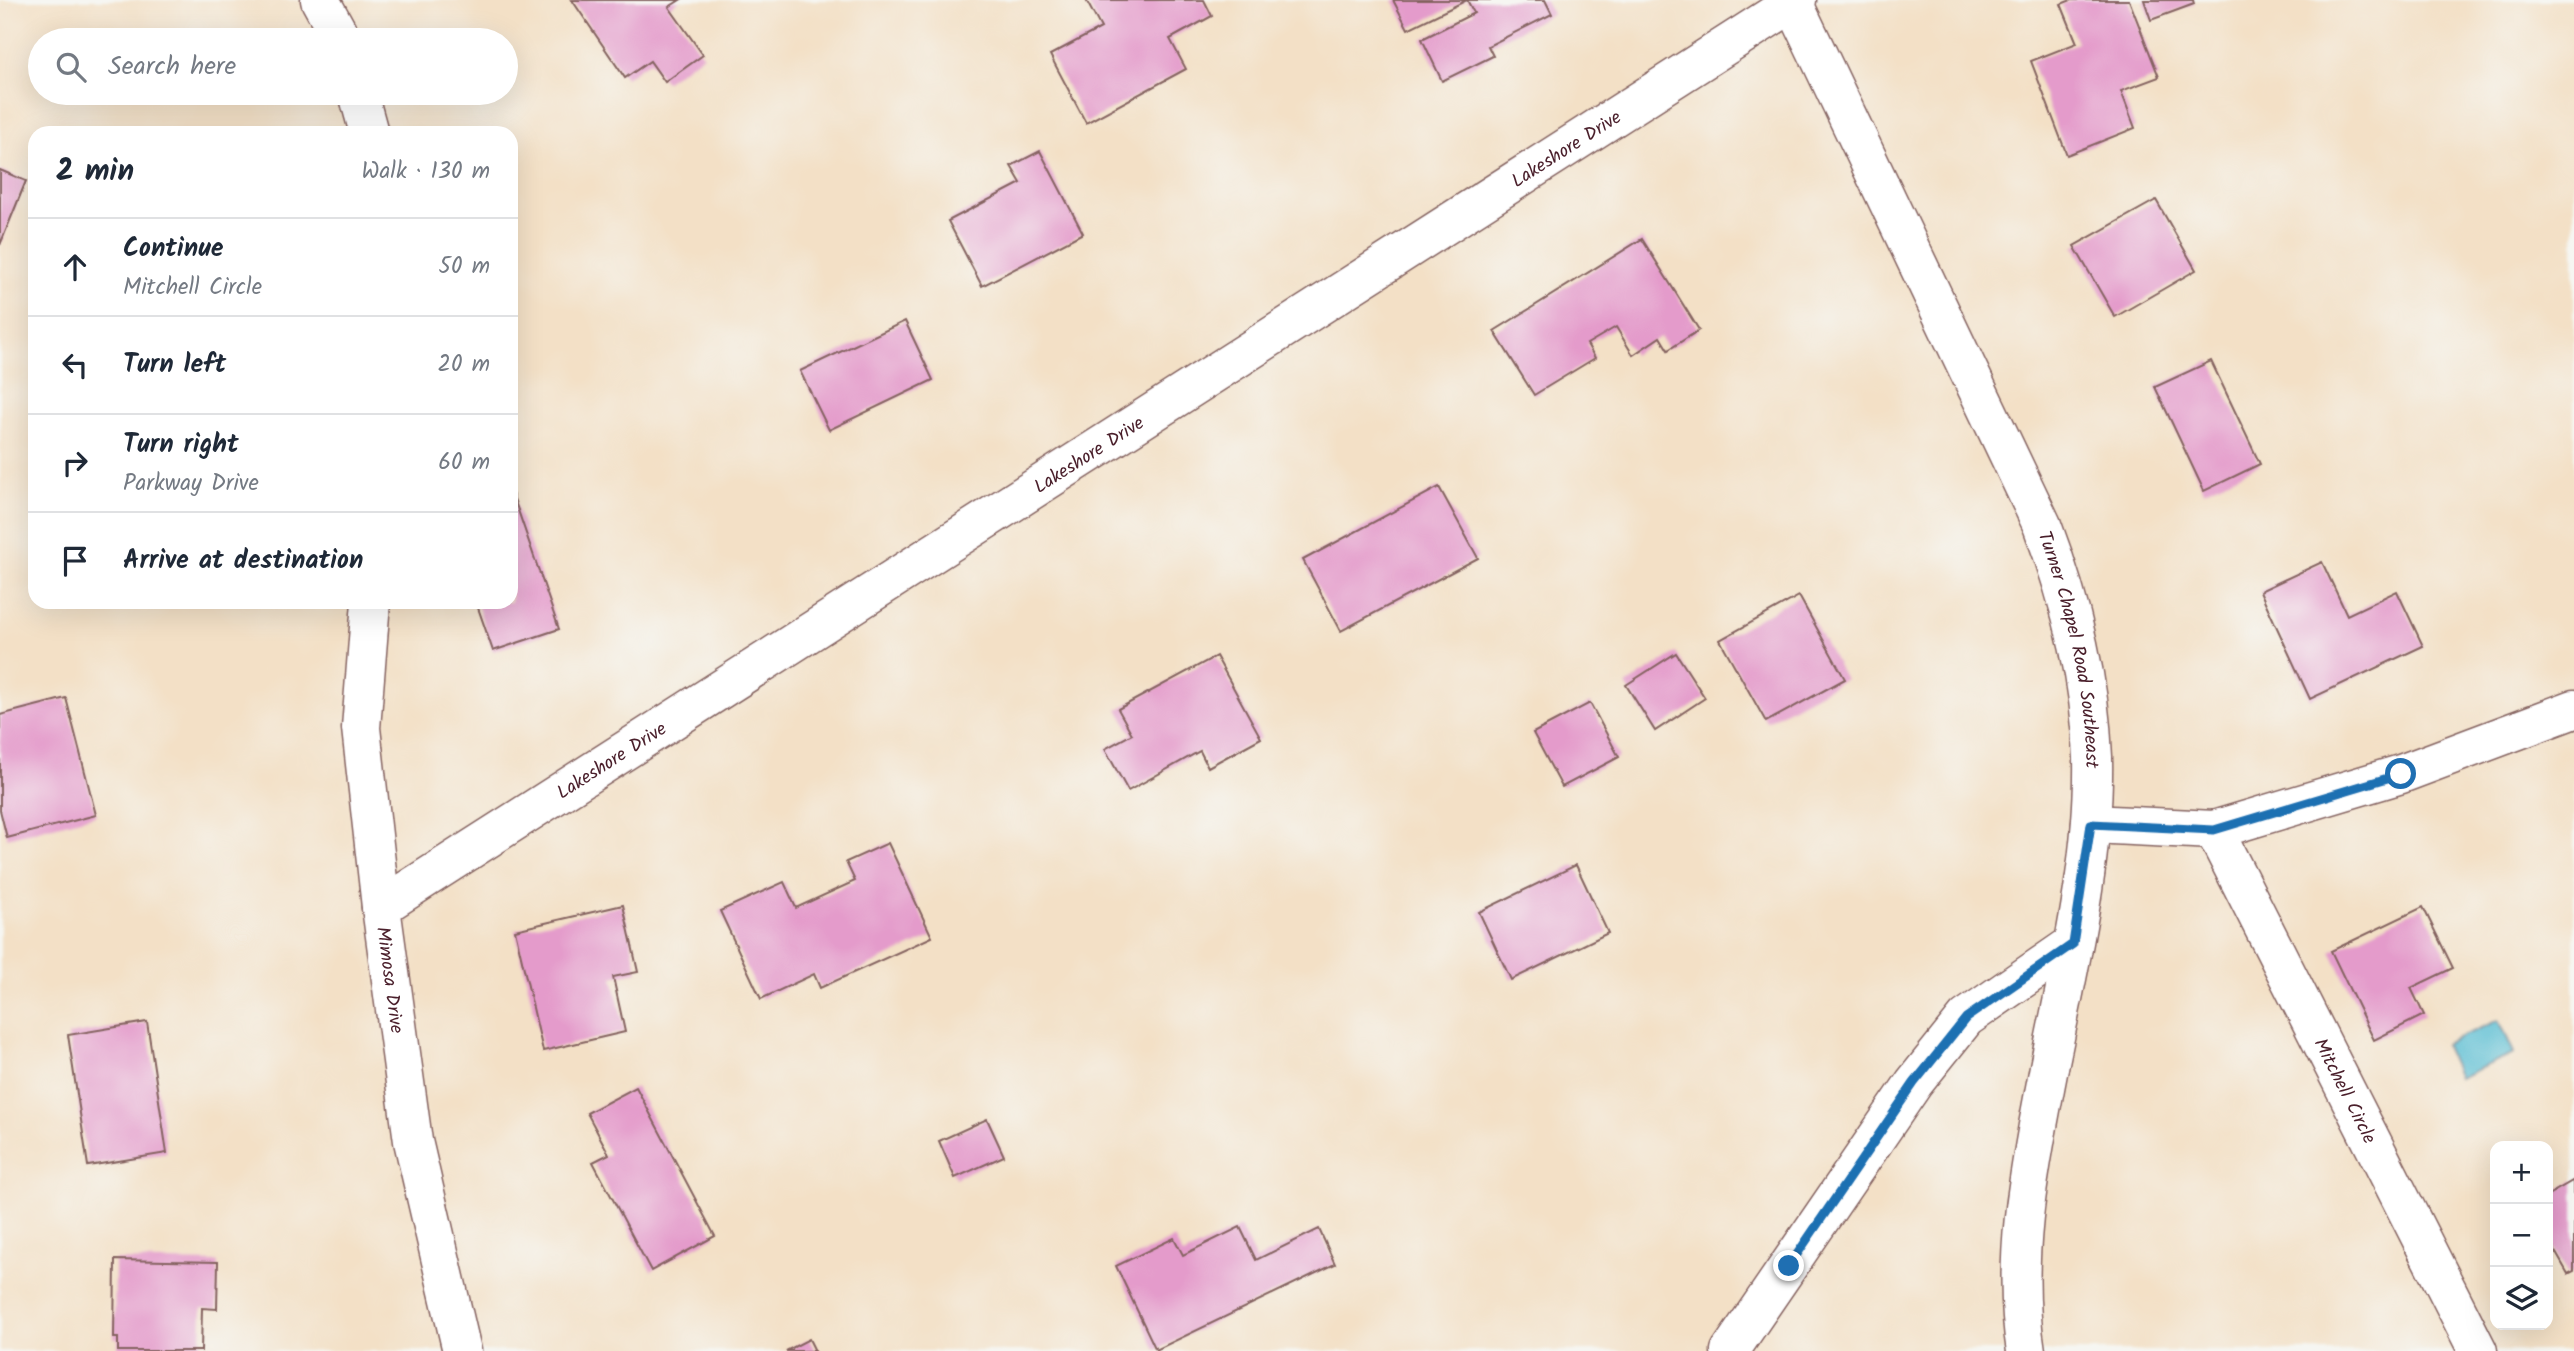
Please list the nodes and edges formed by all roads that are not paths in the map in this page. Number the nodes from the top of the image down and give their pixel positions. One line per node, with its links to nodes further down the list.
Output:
1 (320, 0): 3 (street)
2 (1794, 1): 8 (street, Turner Chapel Road Southeast); 10 (street, Lakeshore Drive)
3 (335, 28)
4 (361, 105): 5 (street)
5 (367, 126)
6 (371, 609): 10 (street, Mimosa Drive)
7 (2574, 709): 9 (street)
8 (2091, 824): 9 (street); 11 (street, Turner Chapel Road Southeast)
9 (2214, 830): 15 (street, Mitchell Circle)
10 (381, 907): 12 (street, Mimosa Drive)
11 (2073, 944): 13 (street); 14 (street, Turner Chapel Road Southeast)
12 (461, 1351)
13 (1730, 1351)
14 (2026, 1351)
15 (2478, 1351)

